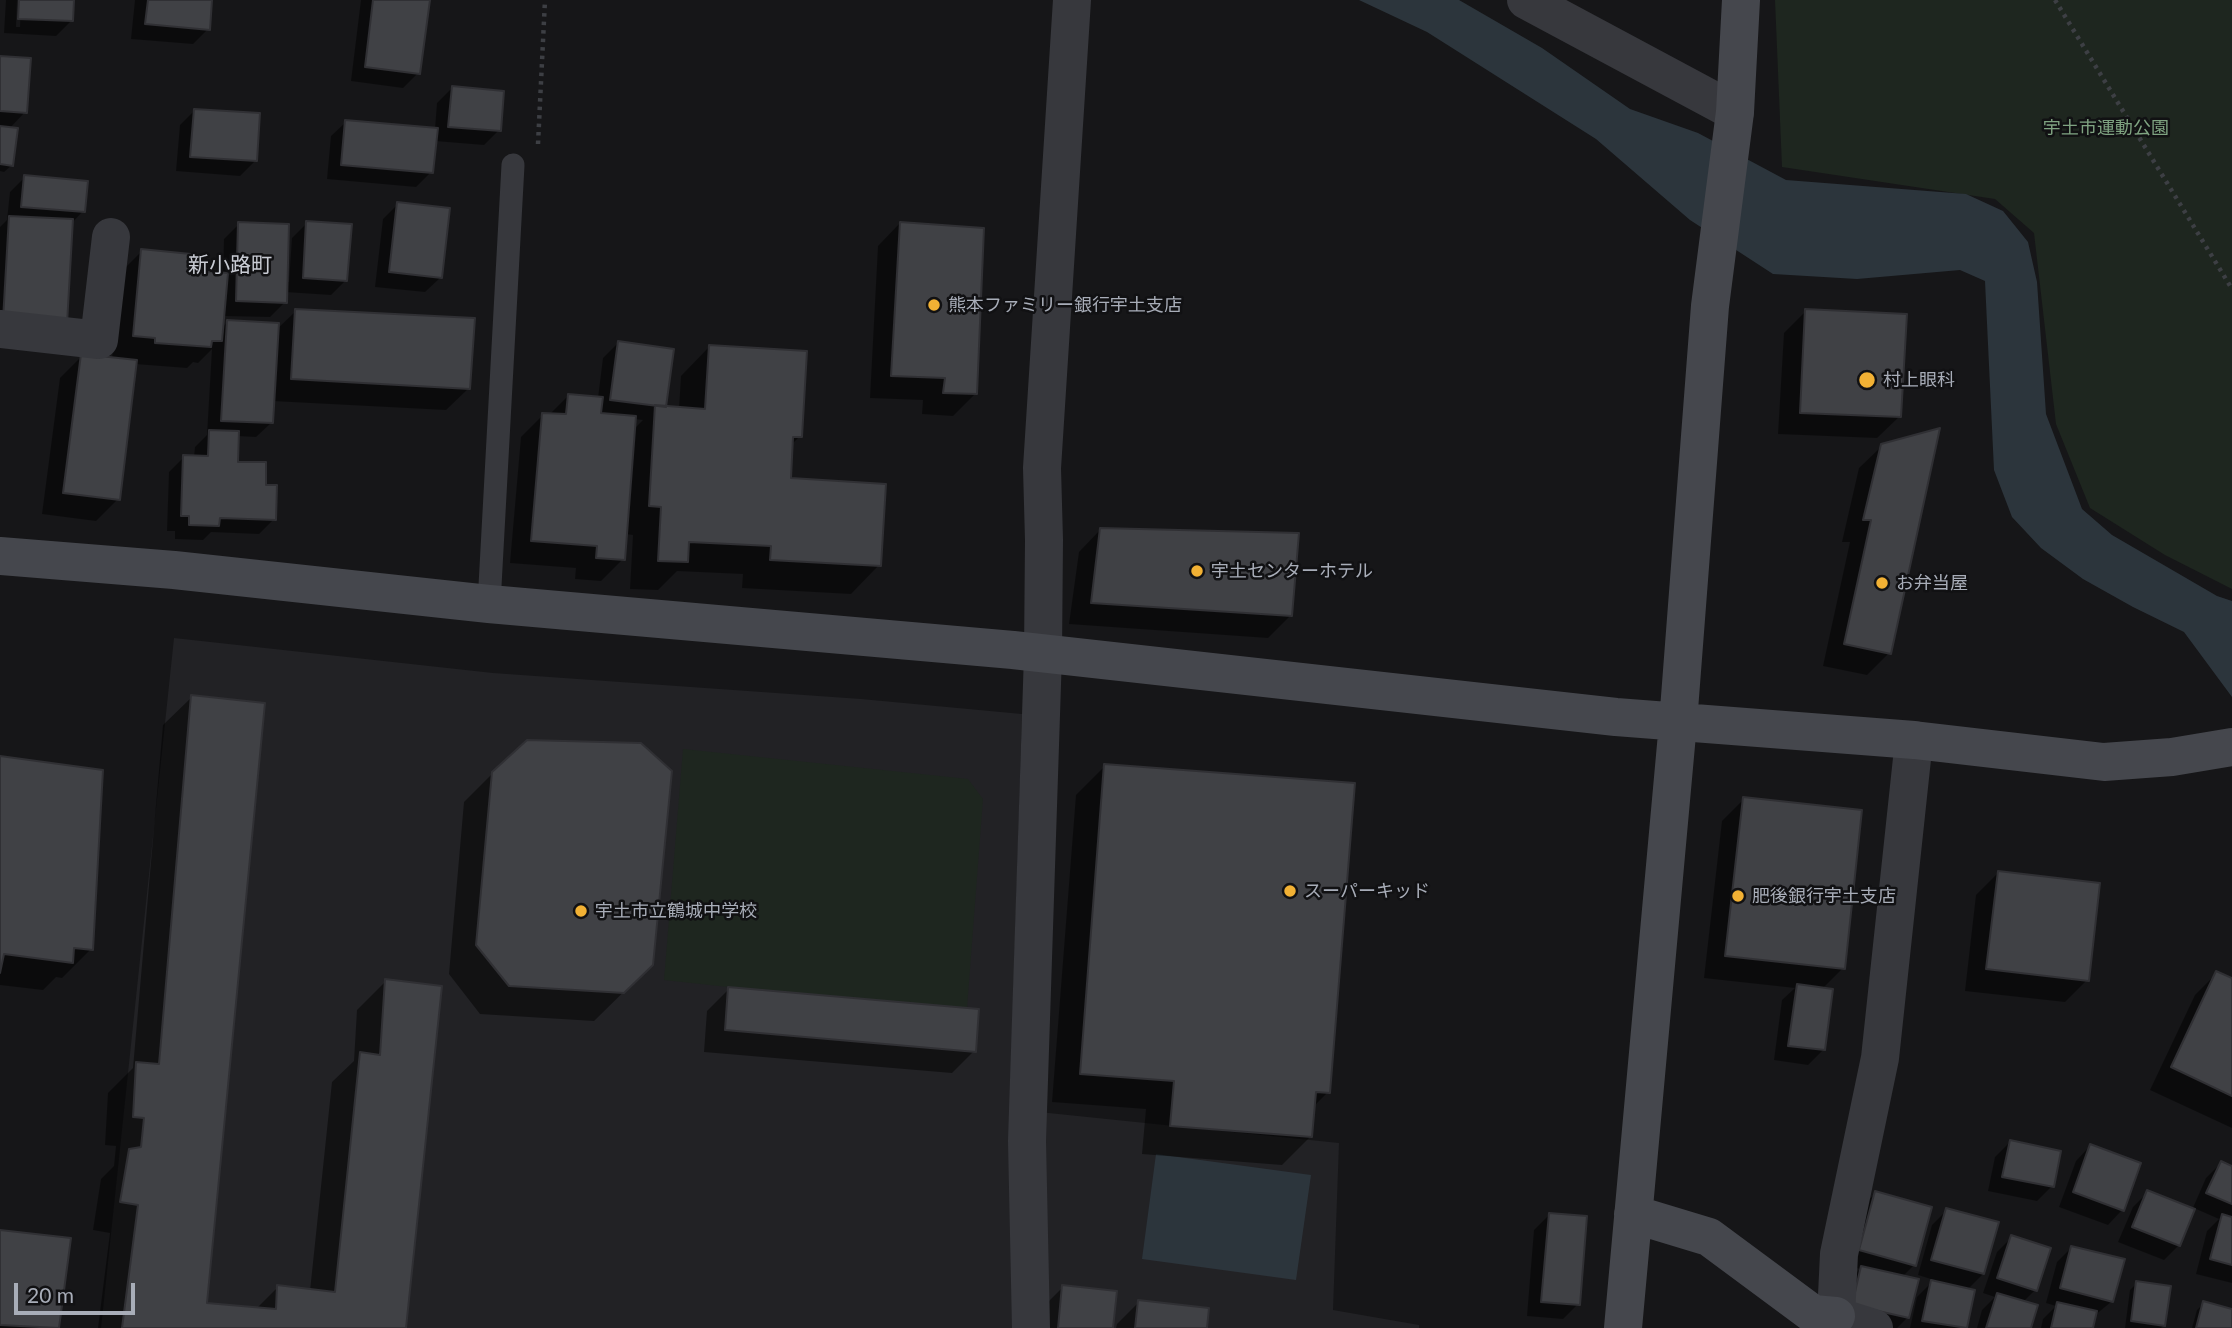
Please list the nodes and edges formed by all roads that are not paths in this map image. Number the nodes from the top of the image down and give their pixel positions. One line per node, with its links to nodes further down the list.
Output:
1 (1072, 0): 10 (street)
2 (1526, 0): 4 (street)
3 (1741, 0): 4 (street)
4 (1735, 112): 11 (street)
5 (513, 165): 9 (lane)
6 (111, 237): 7 (street)
7 (0, 330)
8 (0, 556): 9 (street)
9 (489, 604): 10 (street)
10 (1043, 654): 11 (street); 16 (street)
11 (1678, 723): 12 (street); 14 (street)
12 (1914, 740): 13 (street); 15 (street)
13 (2232, 747)
14 (1633, 1214): 15 (street); 17 (street)
15 (1836, 1316): 18 (street)
16 (1031, 1328)
17 (1623, 1328)
18 (1874, 1328)

